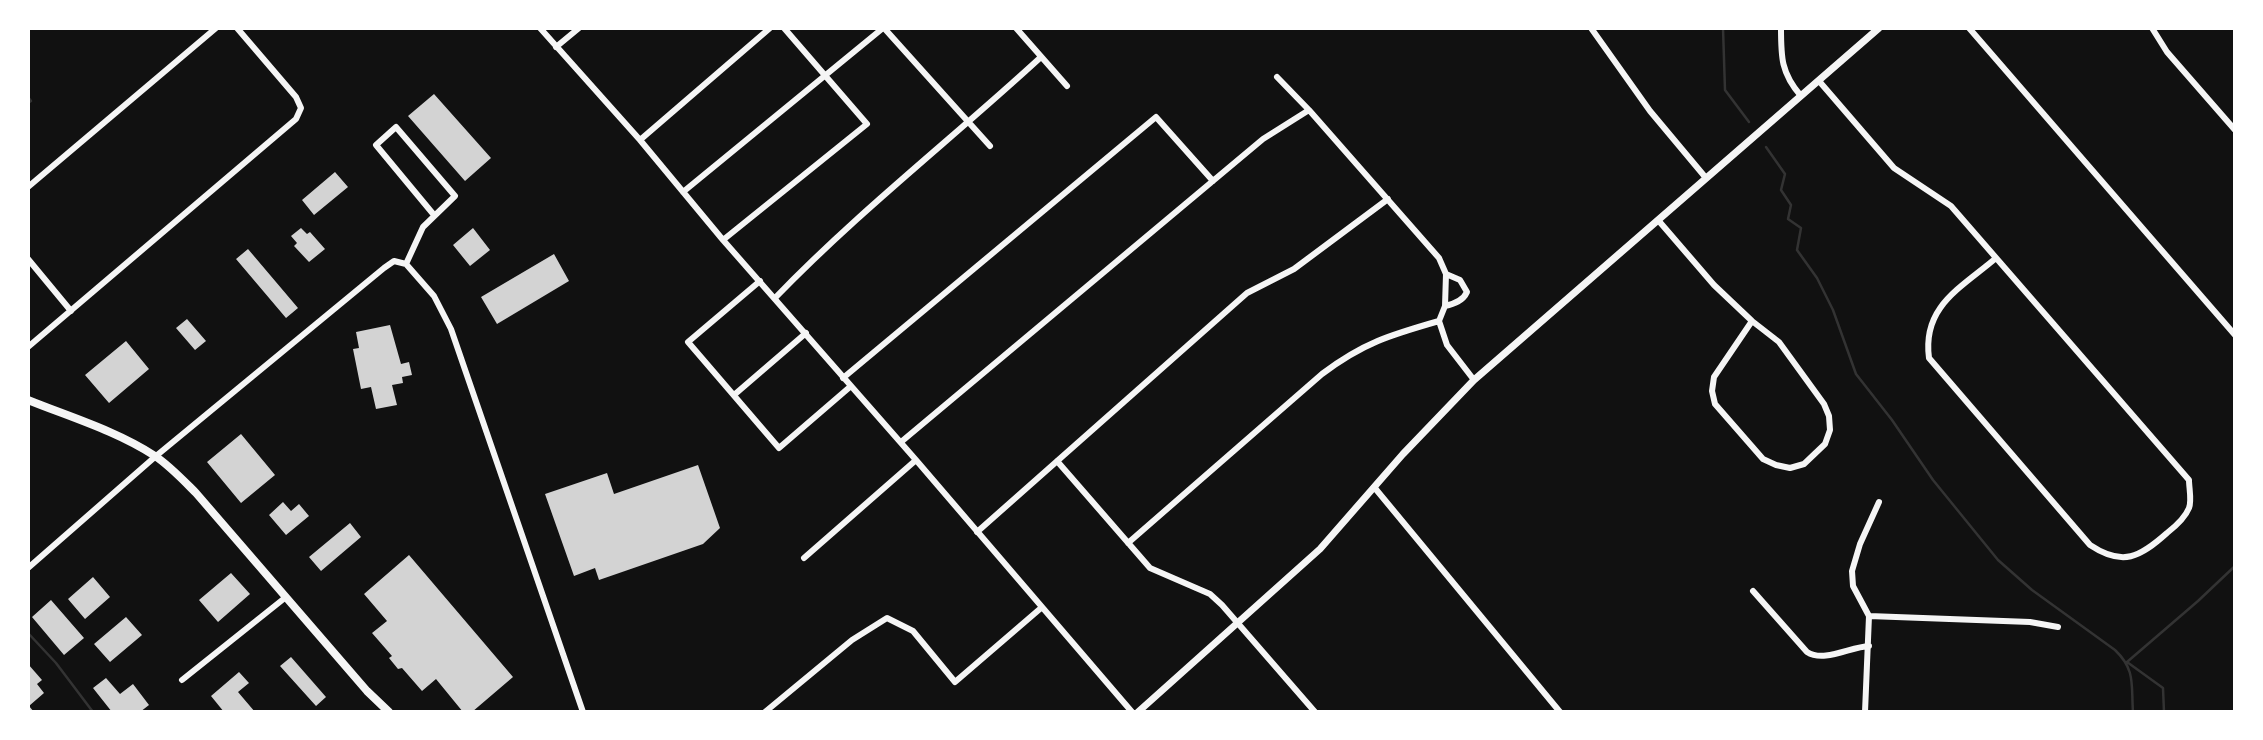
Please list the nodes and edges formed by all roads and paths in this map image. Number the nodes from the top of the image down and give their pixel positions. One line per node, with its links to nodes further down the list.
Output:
1 (216, 28): 28 (street)
2 (237, 28): 41 (street)
3 (540, 28): 14 (street)
4 (579, 28): 14 (street)
5 (770, 28): 24 (street)
6 (784, 28): 16 (street)
7 (883, 28): 16 (street); 22 (street)
8 (1016, 28): 15 (street)
9 (1591, 28): 26 (street)
10 (1781, 28): 20 (street)
11 (1879, 28): 18 (street)
12 (1969, 28): 45 (street)
13 (2152, 28): 23 (street)
14 (556, 47): 24 (street)
15 (1041, 57): 19 (street); 22 (street)
16 (825, 74): 29 (street); 33 (street)
17 (1277, 77): 21 (street)
18 (1819, 81): 20 (street); 34 (street)
19 (1067, 86)
20 (1801, 96): 26 (street)
21 (1309, 110): 27 (street); 30 (street)
22 (968, 124): 25 (street); 39 (street)
23 (2235, 130)
24 (640, 140): 29 (street)
25 (990, 146)
26 (1706, 178): 32 (street)
27 (1213, 181): 47 (street); 52 (street)
28 (28, 187)
29 (683, 192): 33 (street)
30 (1388, 199): 37 (street); 55 (street)
31 (434, 215): 31 (street); 36 (street)
32 (1658, 220): 43 (street); 48 (street)
33 (723, 240): 38 (street)
34 (1996, 258): 34 (street)
35 (28, 259): 41 (street)
36 (406, 264): 53 (street); 71 (street)
37 (1446, 274): 40 (street); 40 (street)
38 (760, 281): 39 (street); 50 (street)
39 (775, 298): 44 (street)
40 (1445, 306): 42 (street)
41 (71, 311): 46 (street)
42 (1439, 321): 48 (street); 59 (street)
43 (1752, 321): 43 (street)
44 (806, 333): 47 (street); 50 (street)
45 (2235, 335)
46 (28, 347)
47 (843, 378): 49 (street)
48 (1474, 380): 56 (street)
49 (851, 386): 50 (street); 52 (street)
50 (734, 395)
51 (28, 400): 53 (main road)
52 (901, 442): 54 (street)
53 (156, 456): 61 (street); 63 (main road)
54 (916, 460): 58 (street); 60 (street)
55 (1058, 461): 58 (street); 59 (street)
56 (1374, 487): 66 (street); 76 (street)
57 (1879, 502): 65 (street)
58 (977, 531): 64 (street)
59 (1128, 543): 66 (street)
60 (804, 558)
61 (28, 568)
62 (1754, 591): 68 (street)
63 (286, 597): 69 (street); 70 (main road)
64 (1041, 608): 72 (street); 73 (street)
65 (1869, 616): 67 (street); 68 (street)
66 (1239, 623): 74 (street); 75 (street)
67 (2058, 627)
68 (1869, 646): 77 (street)
69 (182, 680)
70 (389, 712)
71 (583, 712)
72 (765, 712)
73 (1132, 712)
74 (1138, 712)
75 (1315, 712)
76 (1560, 712)
77 (1865, 712)

